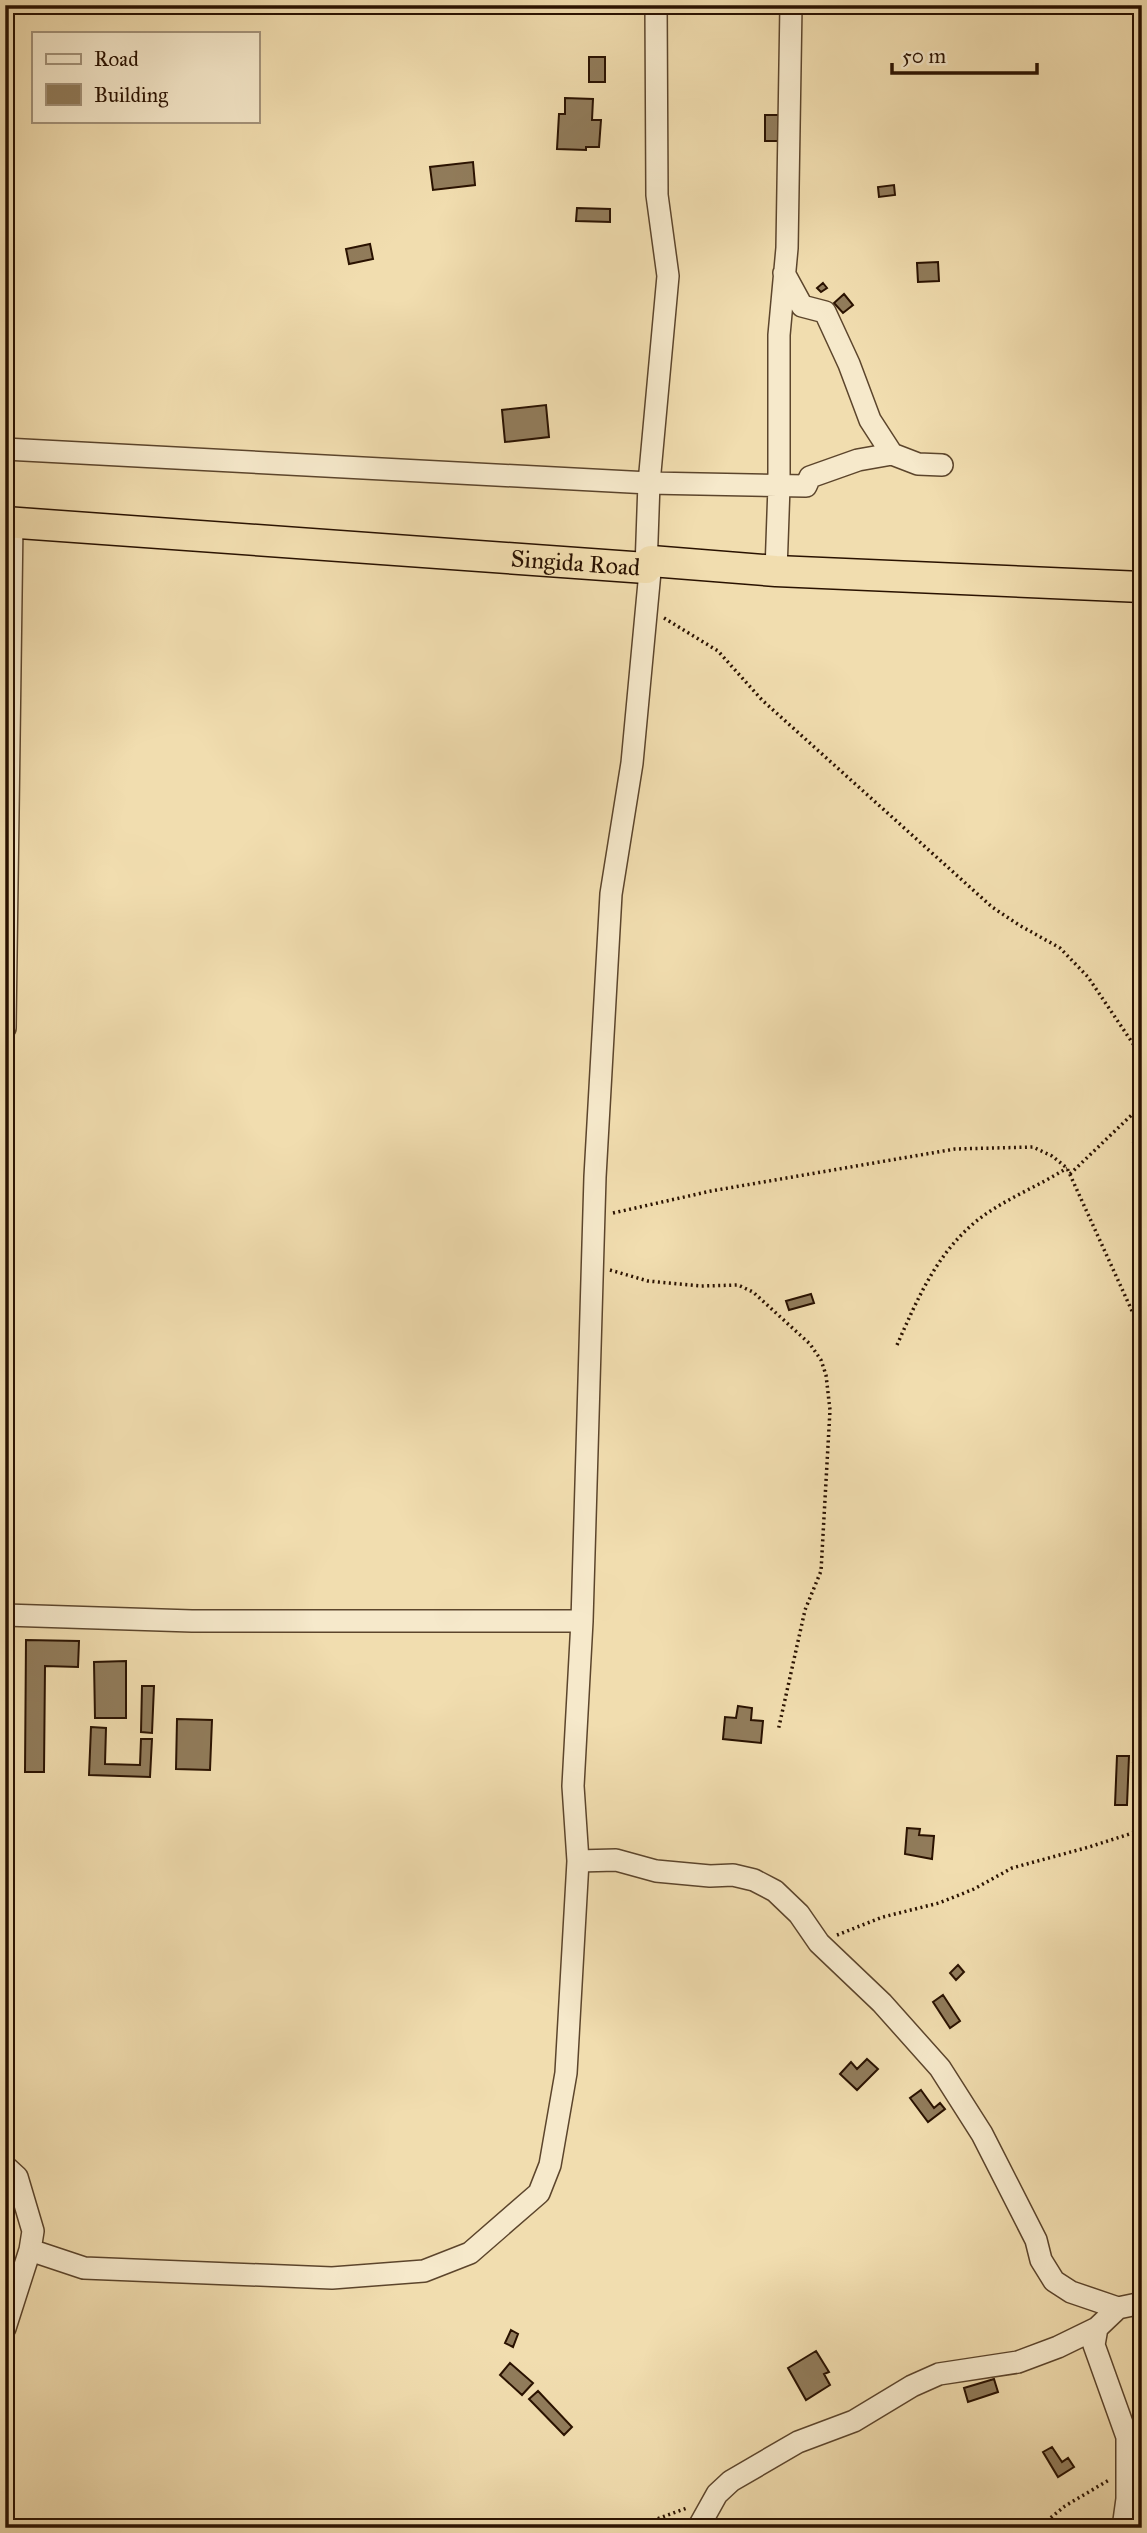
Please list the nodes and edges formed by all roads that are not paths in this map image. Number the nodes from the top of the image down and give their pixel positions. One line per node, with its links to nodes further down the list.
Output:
1 (656, 5): 7 (street)
2 (791, 5): 3 (street)
3 (785, 273): 5 (street); 8 (street)
4 (5, 449): 7 (street)
5 (892, 454): 6 (street); 8 (street)
6 (942, 466)
7 (649, 483): 8 (street); 10 (street)
8 (779, 486): 11 (street)
9 (9, 522): 10 (highway, Singida Road); 12 (street)
10 (648, 564): 11 (highway, Singida Road); 16 (street)
11 (776, 571): 13 (highway, Singida Road)
12 (8, 581): 14 (street)
13 (1142, 587)
14 (5, 1028)
15 (5, 1615): 16 (street)
16 (582, 1621): 17 (street)
17 (578, 1861): 19 (street); 21 (street)
18 (5, 2166): 19 (street)
19 (30, 2250): 22 (street)
20 (1142, 2303): 21 (street)
21 (1118, 2308): 23 (street)
22 (5, 2328)
23 (1097, 2328): 24 (street); 25 (street)
24 (698, 2528)
25 (1123, 2528)

